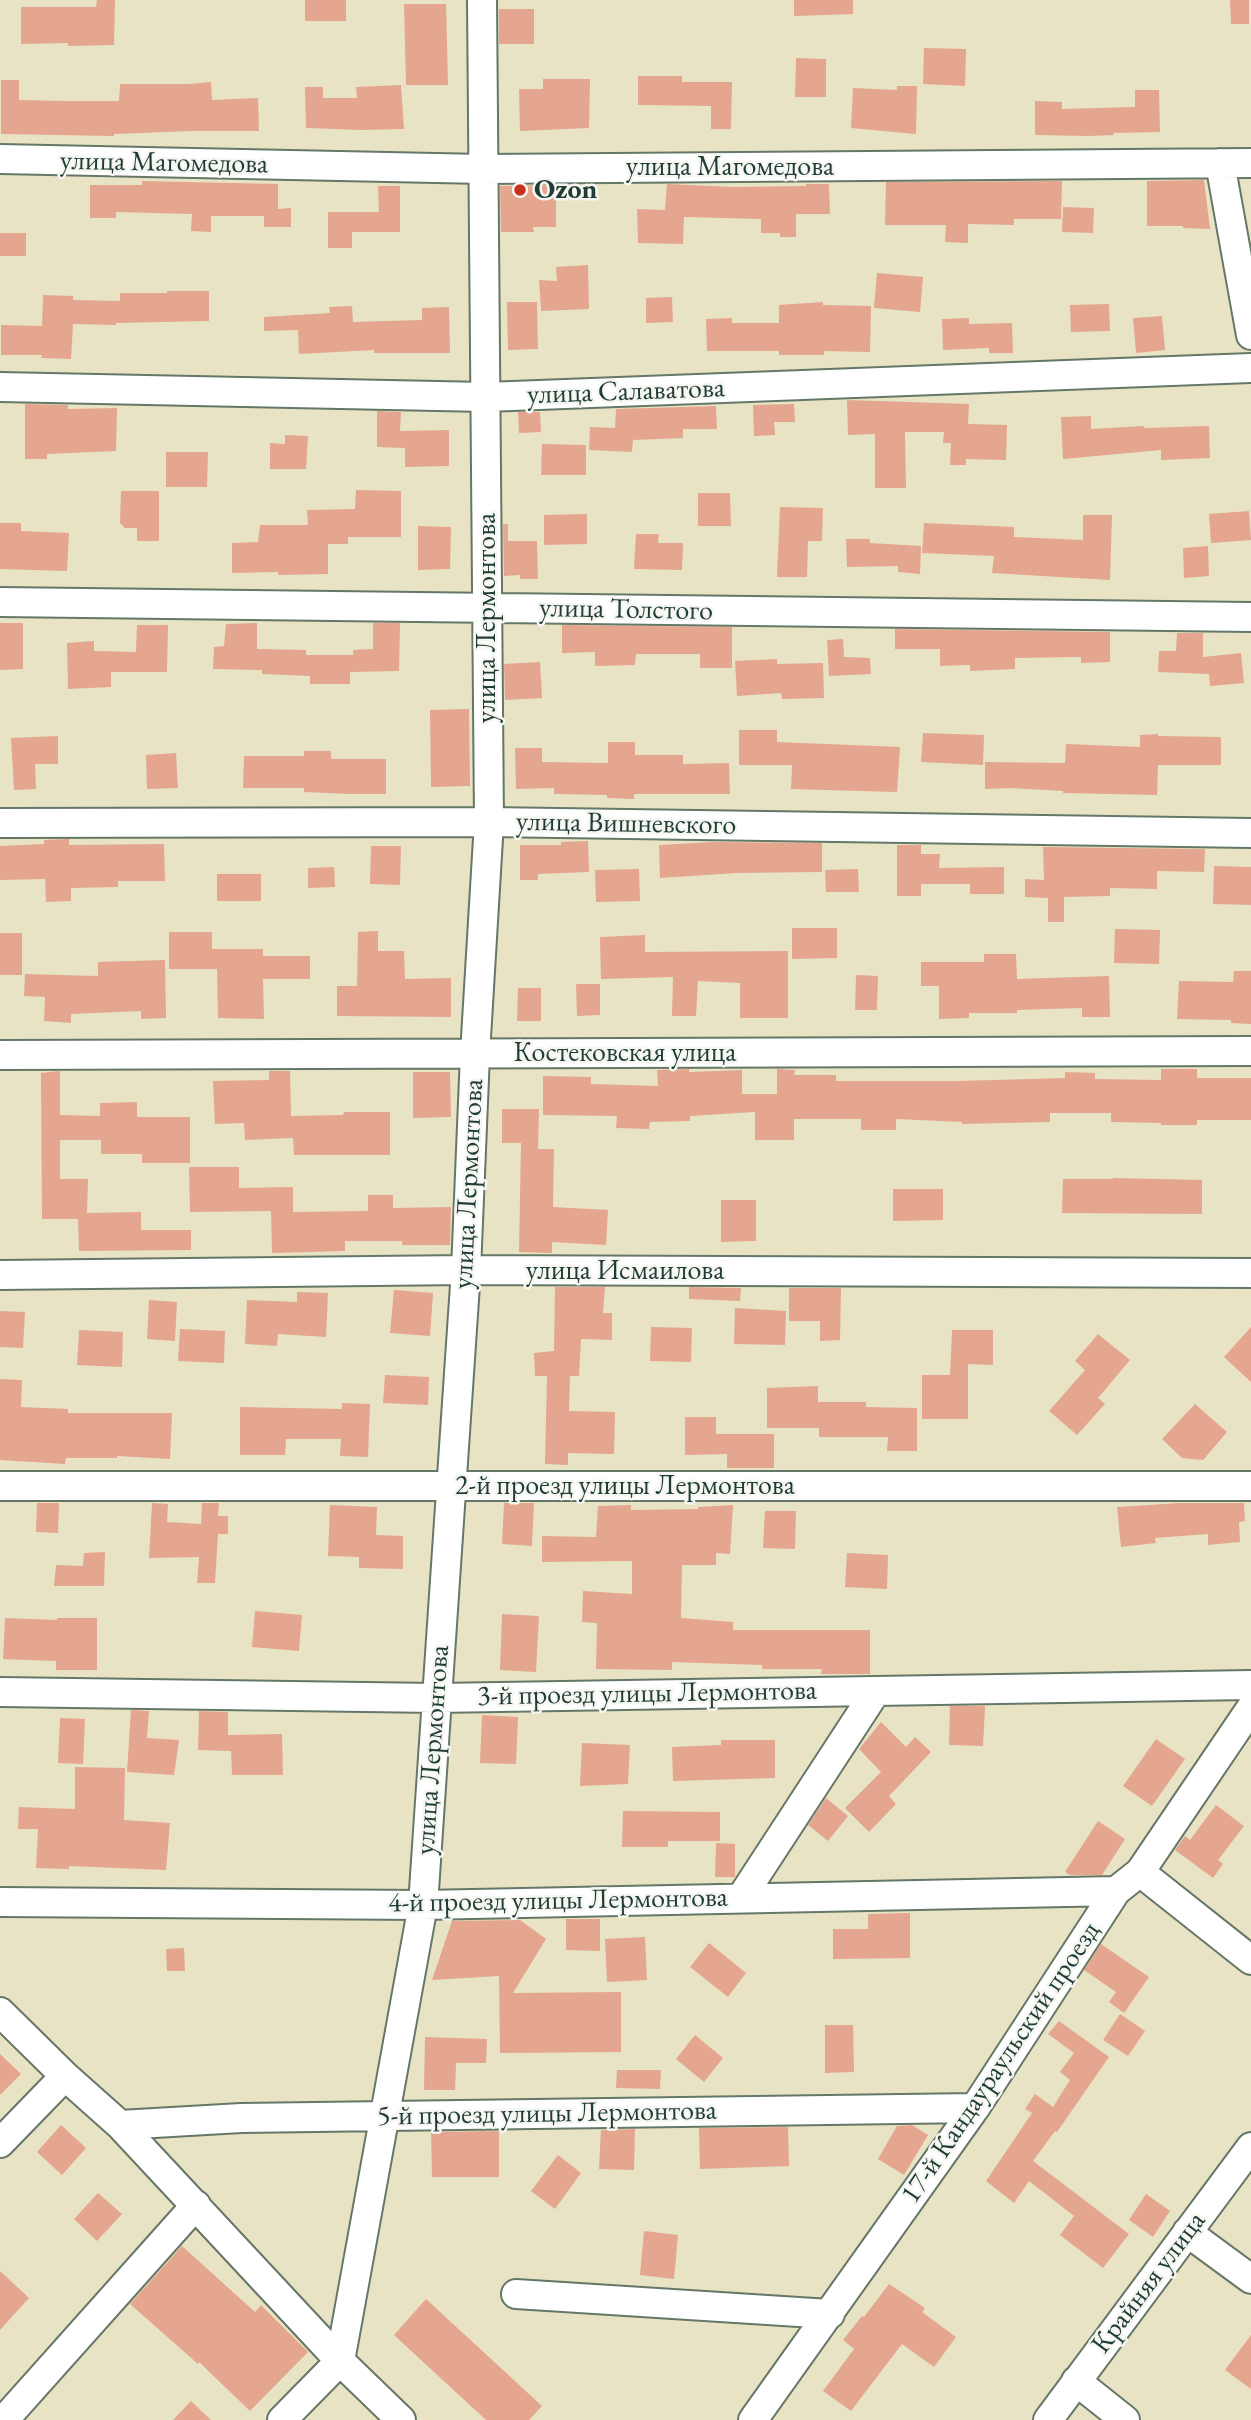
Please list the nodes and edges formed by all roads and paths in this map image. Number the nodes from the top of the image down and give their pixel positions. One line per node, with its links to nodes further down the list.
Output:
1 (482, 0): 5 (street, улица Лермонтова)
2 (0, 159): 5 (street, улица Магомедова)
3 (1220, 163): 4 (street, улица Магомедова); 5 (street, улица Магомедова); 6 (street)
4 (1251, 163)
5 (484, 169): 9 (street, улица Лермонтова)
6 (1251, 335)
7 (1251, 368): 9 (street, улица Салаватова)
8 (0, 387): 9 (street, улица Салаватова)
9 (486, 397): 11 (street, улица Лермонтова)
10 (0, 602): 11 (street, улица Толстого)
11 (487, 608): 12 (street, улица Толстого); 14 (street, улица Лермонтова)
12 (1251, 617)
13 (0, 822): 14 (street, улица Вишневского)
14 (489, 822): 15 (street, улица Вишневского); 17 (street, улица Лермонтова)
15 (1251, 833)
16 (1251, 1051): 17 (street, Костековская улица)
17 (475, 1054): 18 (street, Костековская улица); 19 (street, улица Лермонтова)
18 (0, 1055)
19 (466, 1270): 20 (street, улица Исмаилова); 21 (street, улица Исмаилова); 23 (street, улица Лермонтова)
20 (1251, 1273)
21 (0, 1275)
22 (0, 1486): 23 (street, 2-й проезд улицы Лермонтова)
23 (450, 1486): 24 (street, 2-й проезд улицы Лермонтова); 28 (street, улица Лермонтова)
24 (1251, 1486)
25 (1251, 1685): 26 (street, 3-й проезд улицы Лермонтова)
26 (876, 1691): 28 (street, 3-й проезд улицы Лермонтова); 32 (street)
27 (0, 1692): 28 (street, 3-й проезд улицы Лермонтова)
28 (438, 1698): 34 (street, улица Лермонтова)
29 (1251, 1708): 30 (street, 17-й Кандаураульский проезд)
30 (1140, 1872): 31 (street, 17-й Кандаураульский проезд); 35 (street)
31 (1116, 1891): 32 (street, 4-й проезд улицы Лермонтова); 38 (street, 17-й Кандаураульский проезд)
32 (741, 1898): 34 (street, 4-й проезд улицы Лермонтова)
33 (0, 1902): 34 (street, 4-й проезд улицы Лермонтова)
34 (423, 1905): 39 (street, улица Лермонтова)
35 (1251, 1960)
36 (0, 2012): 37 (street)
37 (65, 2077): 40 (street); 41 (street)
38 (975, 2108): 39 (street, 5-й проезд улицы Лермонтова); 47 (street, 17-й Кандаураульский проезд)
39 (384, 2116): 40 (street, 5-й проезд улицы Лермонтова); 48 (street, улица Лермонтова)
40 (120, 2125): 43 (street)
41 (0, 2143)
42 (1251, 2147): 44 (street, Крайняя улица)
43 (196, 2205): 48 (street); 50 (street)
44 (1187, 2232): 45 (street); 49 (street, Крайняя улица)
45 (1251, 2279)
46 (516, 2294): 47 (street)
47 (830, 2314): 53 (street, 17-й Кандаураульский проезд)
48 (340, 2361): 51 (street); 52 (street)
49 (1076, 2381): 54 (street, Крайняя улица); 55 (street)
50 (4, 2420)
51 (282, 2420)
52 (401, 2420)
53 (753, 2420)
54 (1048, 2420)
55 (1125, 2420)

